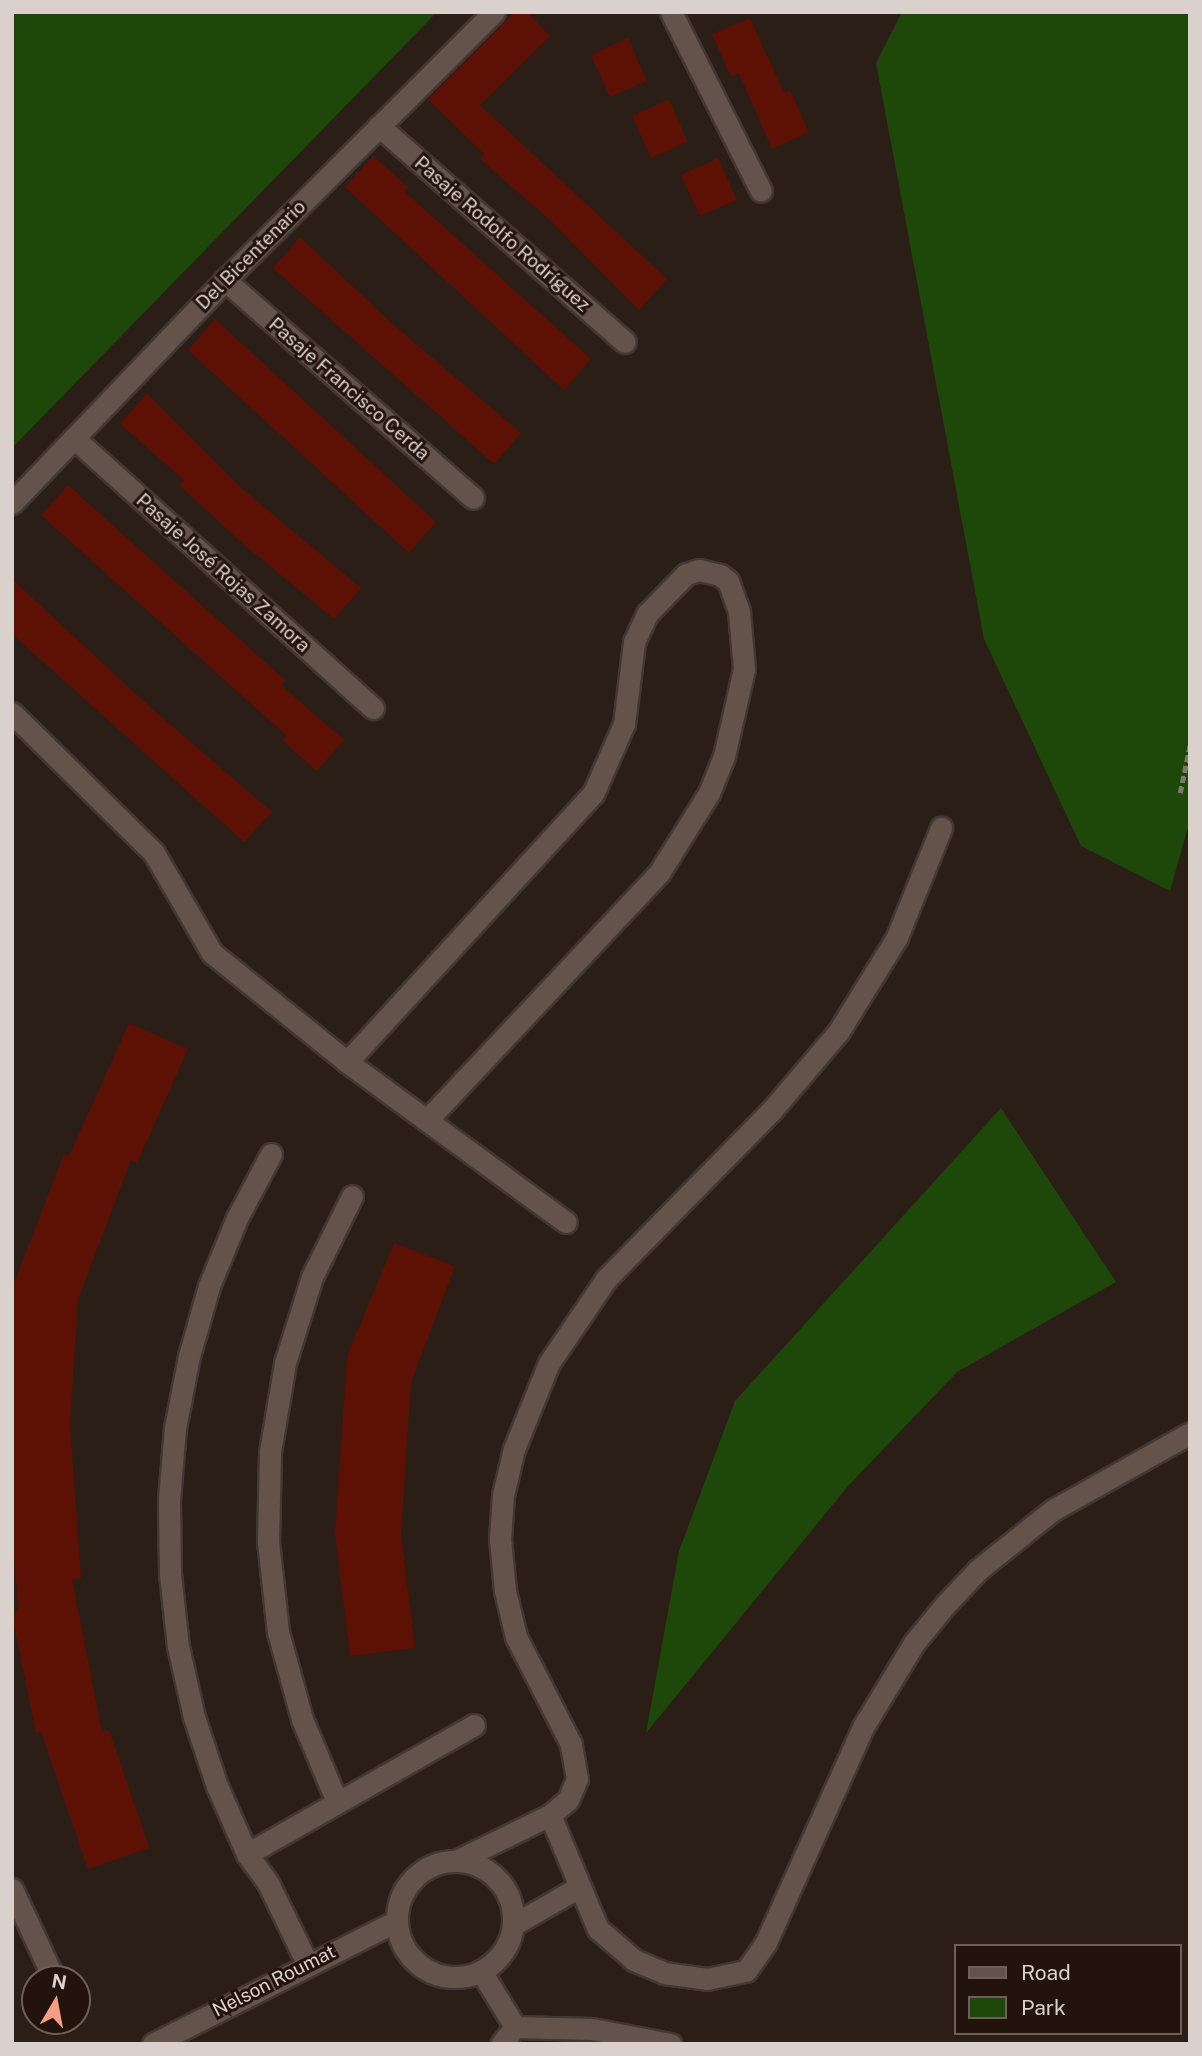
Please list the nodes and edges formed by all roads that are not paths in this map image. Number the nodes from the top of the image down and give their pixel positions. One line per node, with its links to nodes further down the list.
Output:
1 (494, 12): 3 (street, Del Bicentenario)
2 (671, 12): 4 (street)
3 (379, 126): 5 (street, Del Bicentenario); 6 (street, Pasaje Rodolfo Rodríguez)
4 (761, 191)
5 (225, 280): 7 (street, Del Bicentenario); 8 (street, Pasaje Francisco Cerda)
6 (625, 342)
7 (74, 438): 9 (street, Del Bicentenario); 10 (street, Pasaje José Rojas Zamora)
8 (473, 498)
9 (12, 503)
10 (373, 708)
11 (12, 713): 13 (street)
12 (941, 828): 21 (street)
13 (347, 1062): 14 (street); 14 (street)
14 (426, 1120): 17 (street)
15 (271, 1154): 22 (street)
16 (352, 1196): 20 (street)
17 (566, 1222)
18 (1190, 1433): 24 (street)
19 (474, 1725): 20 (street)
20 (337, 1802): 22 (street)
21 (550, 1815): 23 (street); 24 (street)
22 (247, 1854): 28 (street)
23 (456, 1861): 26 (street); 27 (street)
24 (579, 1887): 27 (street)
25 (12, 1889): 29 (street)
26 (396, 1921): 28 (street, Nelson Roumat); 30 (street)
27 (513, 1926): 30 (street)
28 (307, 1963): 32 (street, Nelson Roumat)
29 (47, 1965)
30 (481, 1971): 31 (street)
31 (514, 2026): 33 (street); 34 (street)
32 (153, 2044)
33 (501, 2044)
34 (671, 2044)

